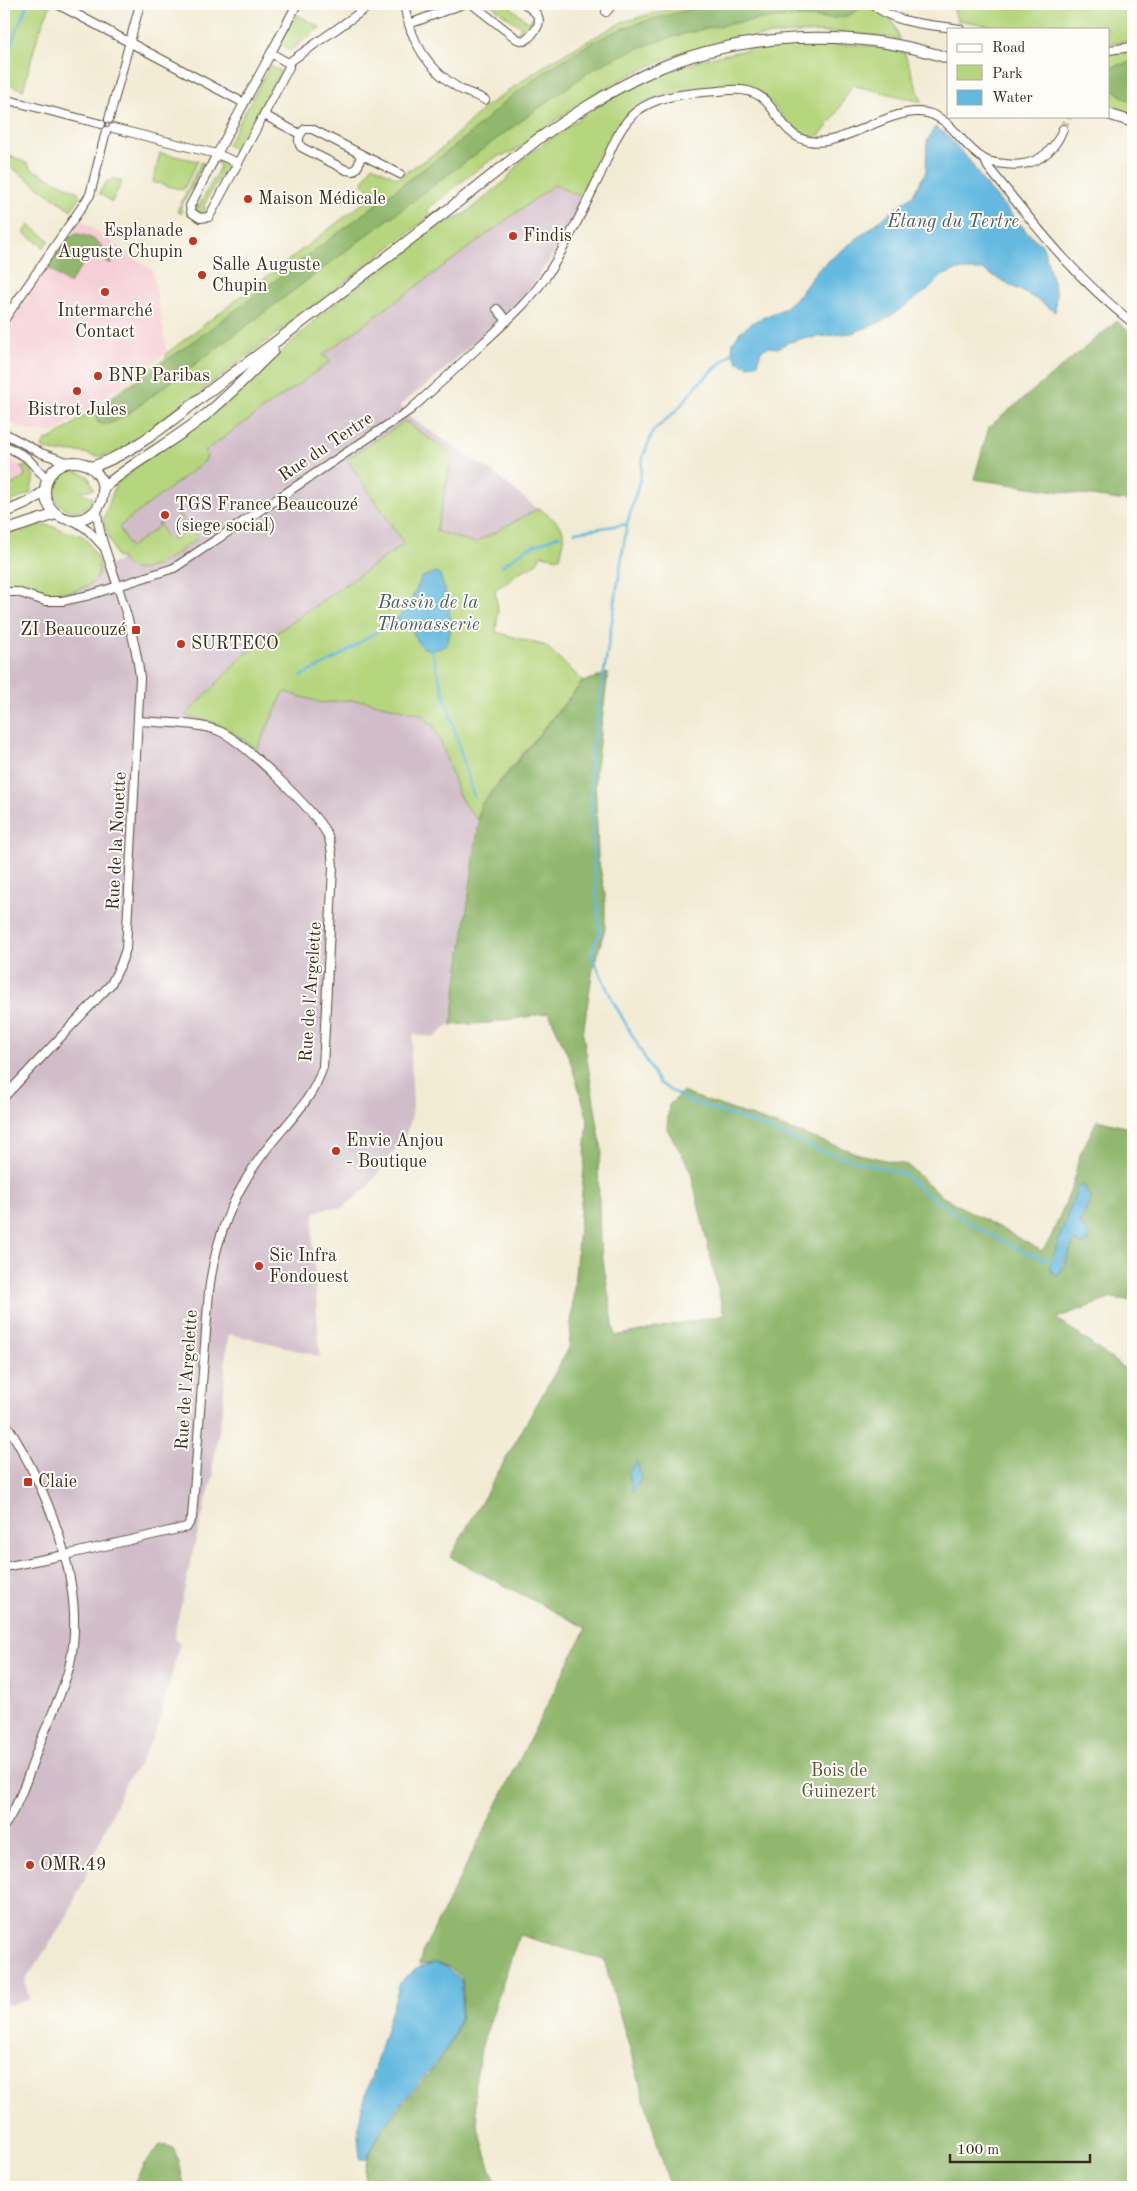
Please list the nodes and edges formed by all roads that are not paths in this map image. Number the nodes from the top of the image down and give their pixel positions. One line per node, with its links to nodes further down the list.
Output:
1 (57, 4): 14 (street)
2 (140, 4): 14 (street)
3 (297, 4): 17 (street)
4 (372, 4): 19 (street)
5 (404, 4): 12 (street)
6 (463, 4): 12 (street)
7 (472, 4): 8 (street)
8 (525, 4)
9 (613, 4): 11 (street)
10 (873, 4): 13 (street)
11 (606, 12)
12 (409, 24): 21 (street)
13 (954, 28)
14 (129, 42): 22 (street); 26 (street)
15 (1133, 47): 16 (street)
16 (1110, 50)
17 (271, 53): 19 (street); 22 (street)
18 (947, 58): 37 (main road)
19 (288, 63): 23 (street)
20 (4, 99): 26 (street)
21 (484, 100)
22 (244, 104): 29 (street)
23 (264, 115): 28 (street); 32 (street)
24 (1110, 115): 25 (main road)
25 (1133, 122)
26 (107, 128): 29 (street); 35 (street)
27 (1063, 129): 31 (street)
28 (300, 134): 30 (street); 30 (street)
29 (217, 154): 32 (street); 32 (street)
30 (360, 155): 33 (street)
31 (985, 160): 36 (street, Rue du Tertre); 38 (street, Rue du Tertre)
32 (238, 163)
33 (400, 174)
34 (497, 309): 36 (street)
35 (4, 320)
36 (507, 321): 52 (street, Rue du Tertre)
37 (302, 323): 42 (main road); 44 (main road)
38 (1133, 323)
39 (4, 433): 41 (street)
40 (4, 445): 43 (street)
41 (67, 462): 42 (main road); 43 (main road)
42 (91, 467): 44 (main road)
43 (47, 478): 45 (main road)
44 (103, 488): 46 (main road)
45 (45, 492): 47 (main road); 48 (main road)
46 (97, 509): 49 (main road); 51 (street, Rue de la Nouette)
47 (4, 513)
48 (56, 514): 49 (main road); 50 (main road)
49 (73, 520): 51 (street, Rue de la Nouette)
50 (4, 531)
51 (104, 547): 52 (street, Rue de la Nouette)
52 (118, 586): 53 (street, Rue du Tertre); 54 (street, Rue de la Nouette)
53 (4, 592)
54 (139, 721): 55 (street, Rue de la Nouette); 57 (street, Rue de l'Argelette)
55 (4, 1097)
56 (4, 1420): 57 (street)
57 (66, 1555): 58 (street, Rue de l'Argelette); 59 (street)
58 (4, 1567)
59 (4, 1826)

